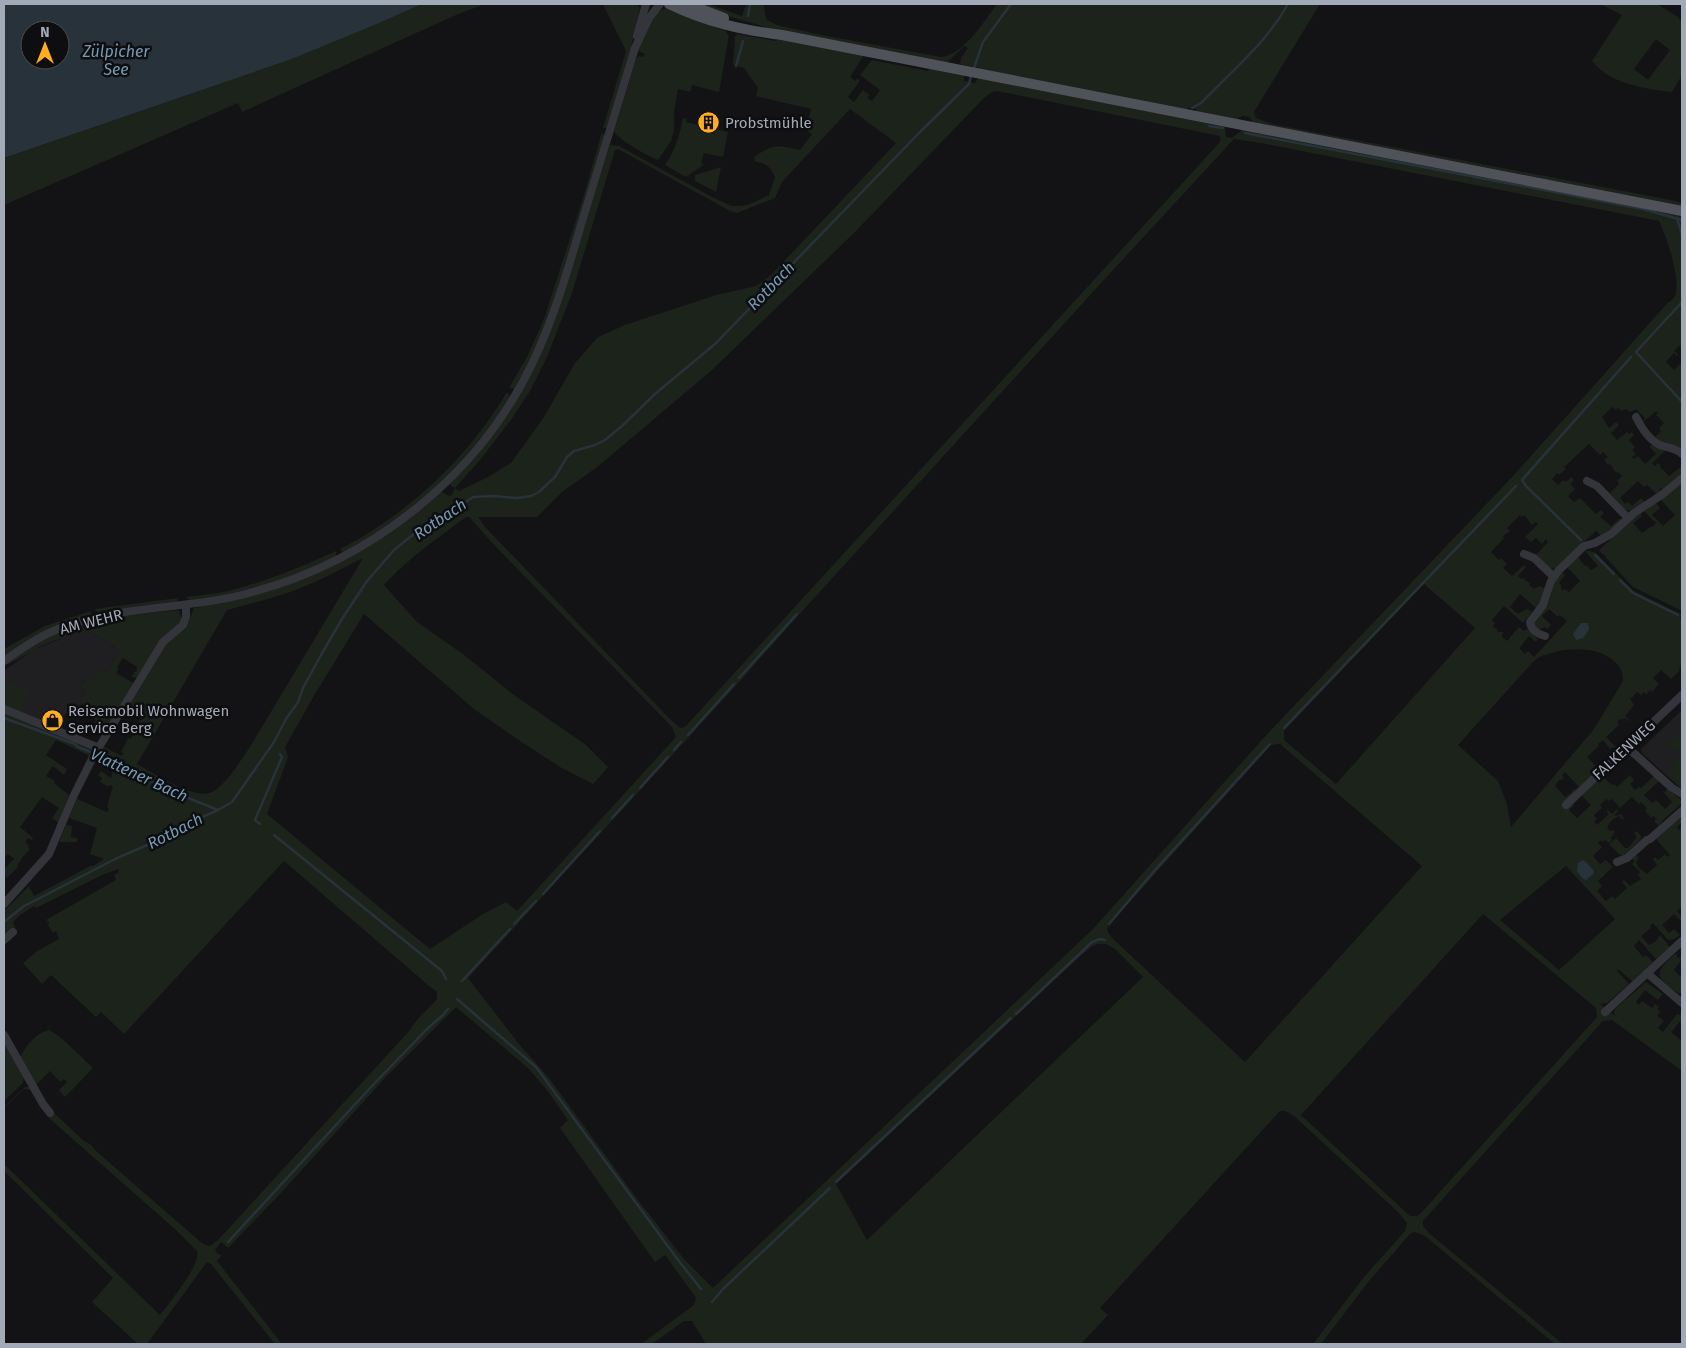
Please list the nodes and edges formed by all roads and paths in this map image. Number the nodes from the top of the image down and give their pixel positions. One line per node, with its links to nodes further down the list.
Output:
1 (642, 4): 6 (street)
2 (646, 4): 6 (street)
3 (660, 4): 8 (street)
4 (669, 4): 7 (main road)
5 (688, 4): 7 (main road)
6 (643, 13): 8 (street)
7 (782, 35): 9 (main road)
8 (635, 48): 17 (street, AM WEHR)
9 (1682, 211)
10 (1636, 417): 11 (street)
11 (1682, 454)
12 (1682, 478): 14 (street)
13 (1587, 481): 14 (street)
14 (1628, 518): 16 (street)
15 (1524, 554): 16 (street)
16 (1553, 576): 18 (street)
17 (186, 605): 19 (street, AM WEHR); 23 (street)
18 (1545, 636)
19 (4, 661)
20 (1682, 695): 22 (street, FALKENWEG)
21 (4, 709): 23 (street)
22 (1627, 747): 24 (street); 25 (street, FALKENWEG)
23 (96, 752): 28 (street)
24 (1682, 794)
25 (1566, 805)
26 (1682, 811): 27 (street)
27 (1617, 862)
28 (4, 904)
29 (13, 932): 30 (street)
30 (4, 940)
31 (1682, 941): 32 (street)
32 (1647, 973): 33 (street); 34 (street)
33 (1682, 1003)
34 (1605, 1012)
35 (4, 1035): 36 (street)
36 (50, 1113)

